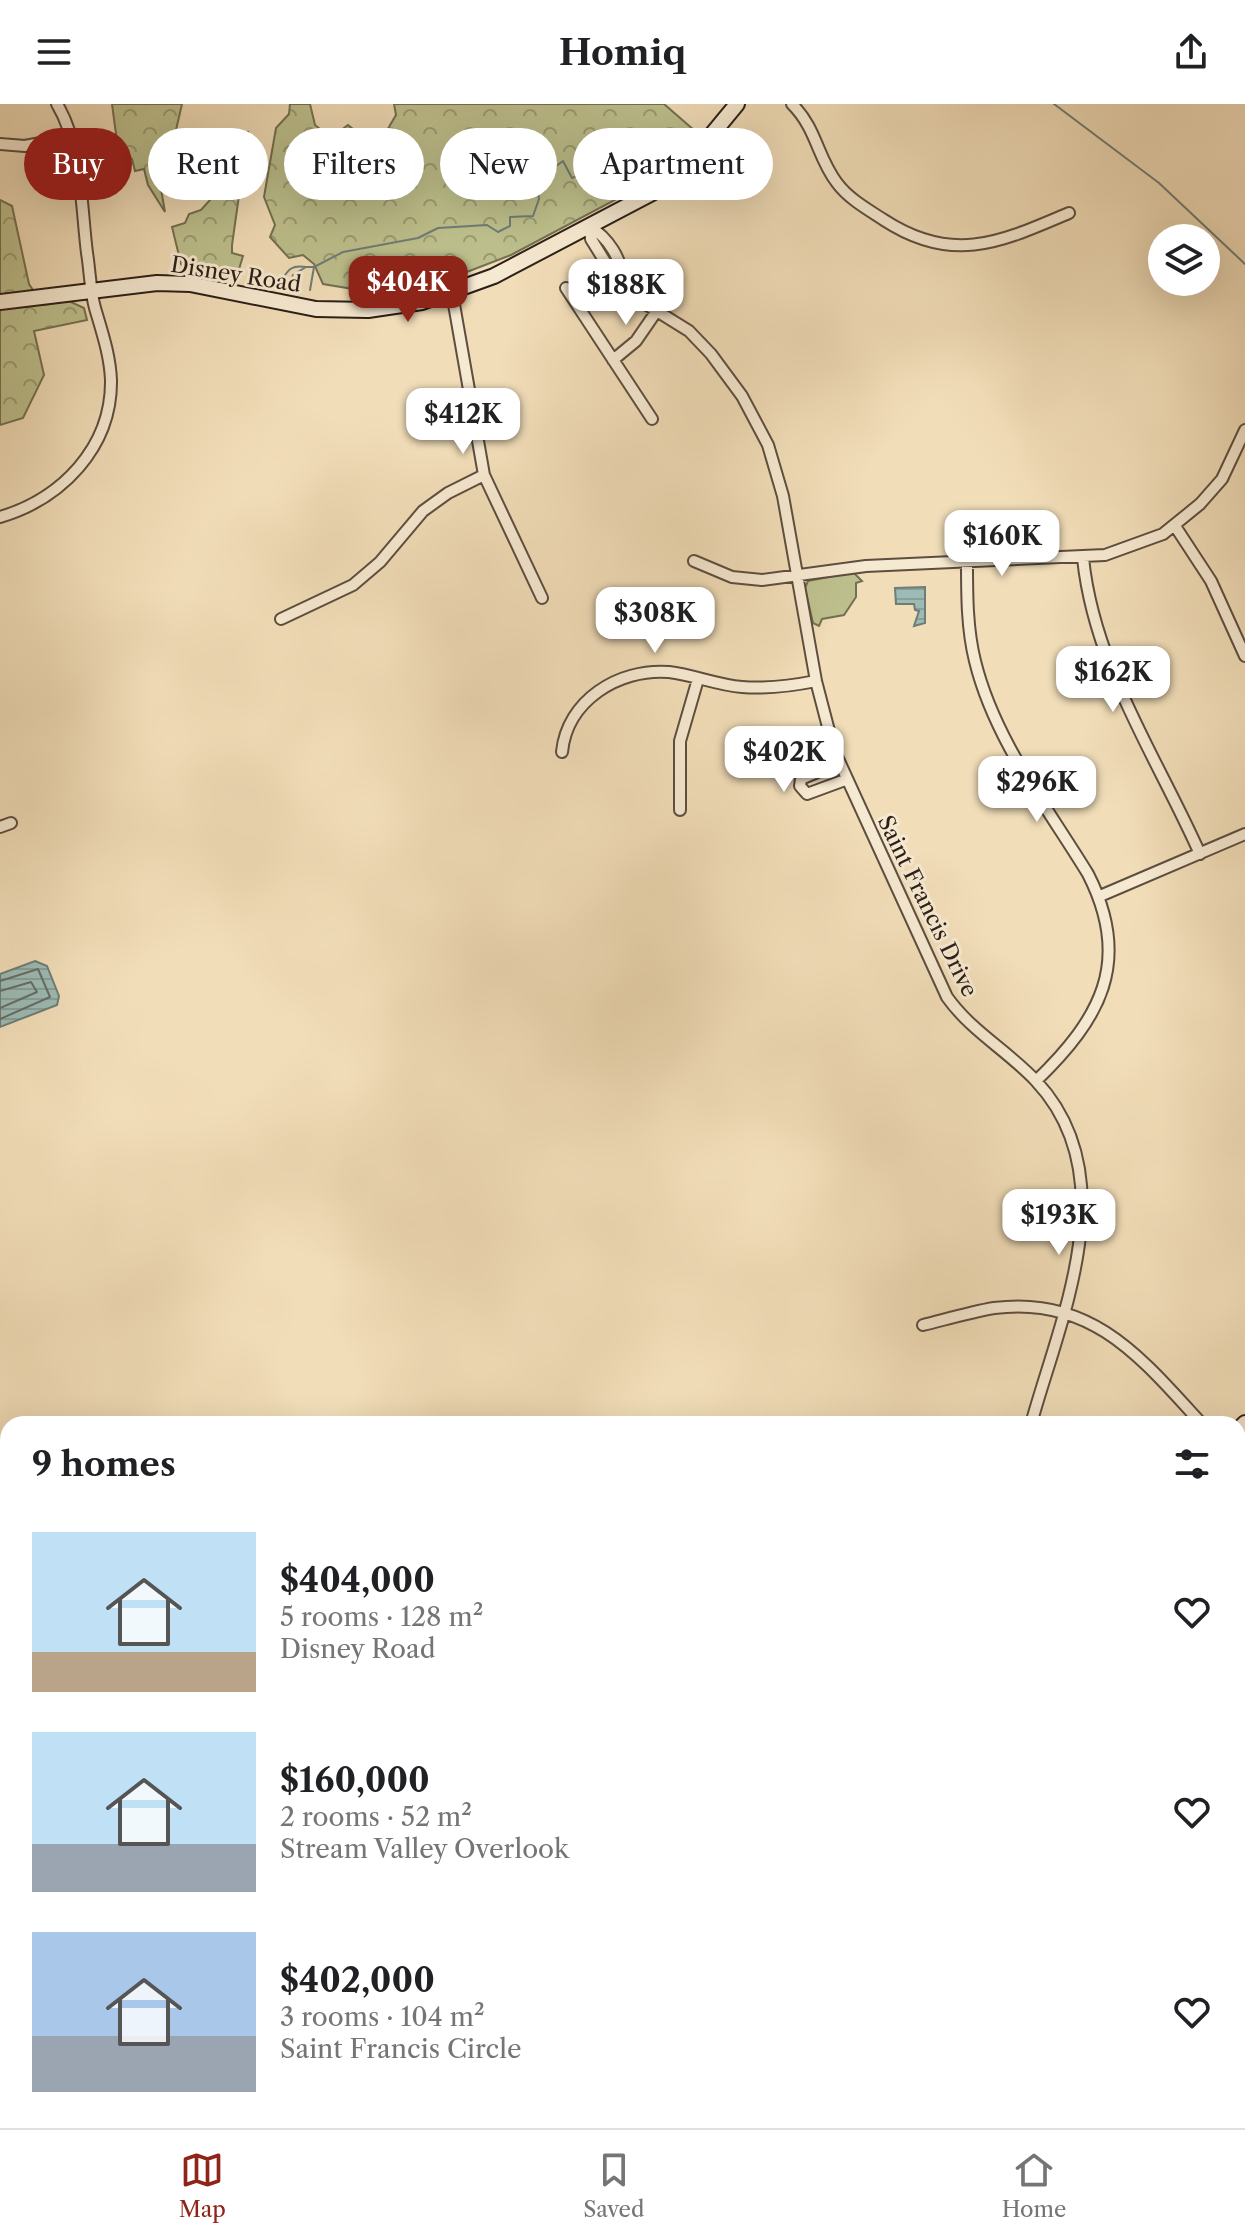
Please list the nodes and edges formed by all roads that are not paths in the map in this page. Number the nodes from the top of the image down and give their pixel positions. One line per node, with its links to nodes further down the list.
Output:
1 (57, 104): 4 (street)
2 (737, 104): 9 (street, Disney Road)
3 (792, 104): 8 (street)
4 (68, 128)
5 (0, 144): 6 (street)
6 (24, 146)
7 (80, 200): 11 (street)
8 (1069, 213)
9 (590, 227): 12 (street, Disney Road); 14 (street, Saint Francis Drive)
10 (566, 288): 15 (street)
11 (92, 289): 12 (street, Disney Road); 13 (street, Disney Road); 19 (street)
12 (452, 293): 18 (street)
13 (0, 302)
14 (656, 312): 15 (street); 24 (street, Saint Francis Drive)
15 (613, 360): 16 (street)
16 (652, 419)
17 (1245, 430): 20 (street)
18 (484, 475): 25 (street); 26 (street)
19 (0, 517)
20 (1175, 526): 21 (street); 27 (street)
21 (1083, 558): 23 (street); 35 (street)
22 (694, 561): 24 (street)
23 (967, 562): 24 (street); 36 (street)
24 (798, 575): 29 (street, Saint Francis Drive)
25 (542, 598)
26 (281, 619)
27 (1245, 654)
28 (698, 679): 29 (street); 30 (street); 33 (street)
29 (816, 681): 31 (street, Saint Francis Drive)
30 (562, 752)
31 (839, 763): 32 (street, Saint Francis Drive); 32 (street)
32 (845, 780): 37 (street, Saint Francis Drive)
33 (680, 810)
34 (1245, 834): 35 (street)
35 (1200, 854): 36 (street)
36 (1100, 896): 37 (street)
37 (1036, 1081): 38 (street, Saint Francis Drive)
38 (1062, 1313): 39 (street); 40 (street, Saint Francis Drive); 41 (street)
39 (923, 1325)
40 (1033, 1416)
41 (1195, 1416)

